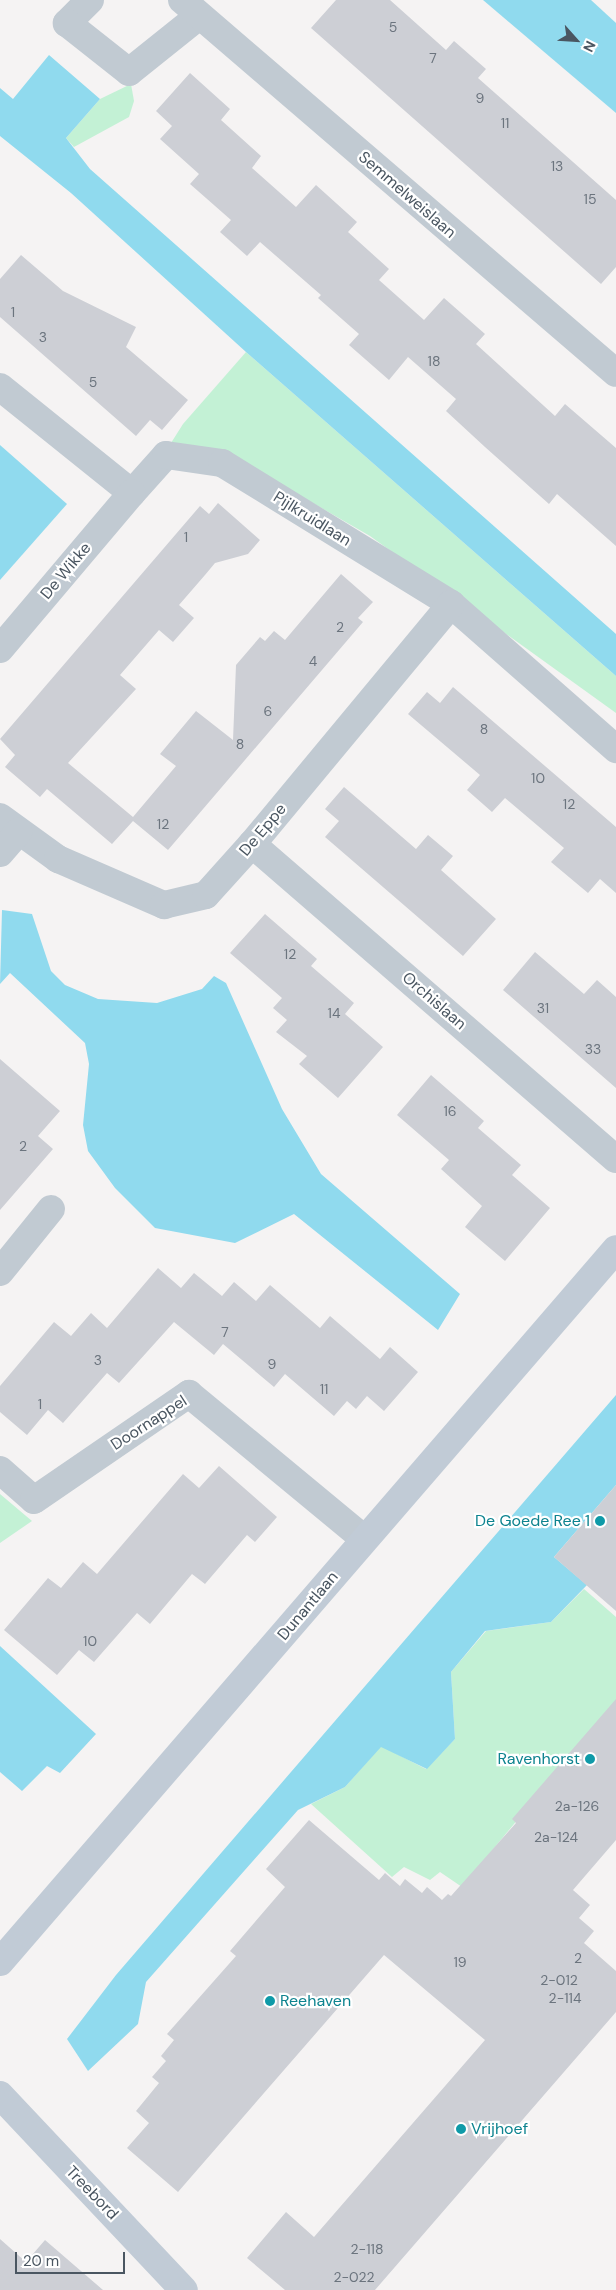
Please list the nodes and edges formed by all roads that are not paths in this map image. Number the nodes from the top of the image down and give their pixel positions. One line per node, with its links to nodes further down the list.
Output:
1 (90, 0): 2 (street, Semmelweislaan)
2 (190, 8): 3 (street, Semmelweislaan)
3 (616, 373)
4 (0, 387): 5 (street)
5 (132, 493): 6 (street, Pijlkruidlaan); 7 (street, De Wikke)
6 (451, 604): 8 (street, Pijlkruidlaan); 10 (street, De Eppe)
7 (0, 649)
8 (616, 749)
9 (9, 824): 10 (street, De Eppe); 11 (street)
10 (252, 844): 12 (street, Orchislaan)
11 (0, 853)
12 (616, 1159)
13 (51, 1209): 15 (street)
14 (616, 1249): 17 (street, Dunantlaan)
15 (0, 1272)
16 (0, 1470): 17 (street, Doornappel)
17 (364, 1539): 18 (street, Dunantlaan)
18 (0, 1962)
19 (0, 2095): 20 (street, Treebord)
20 (184, 2290)

